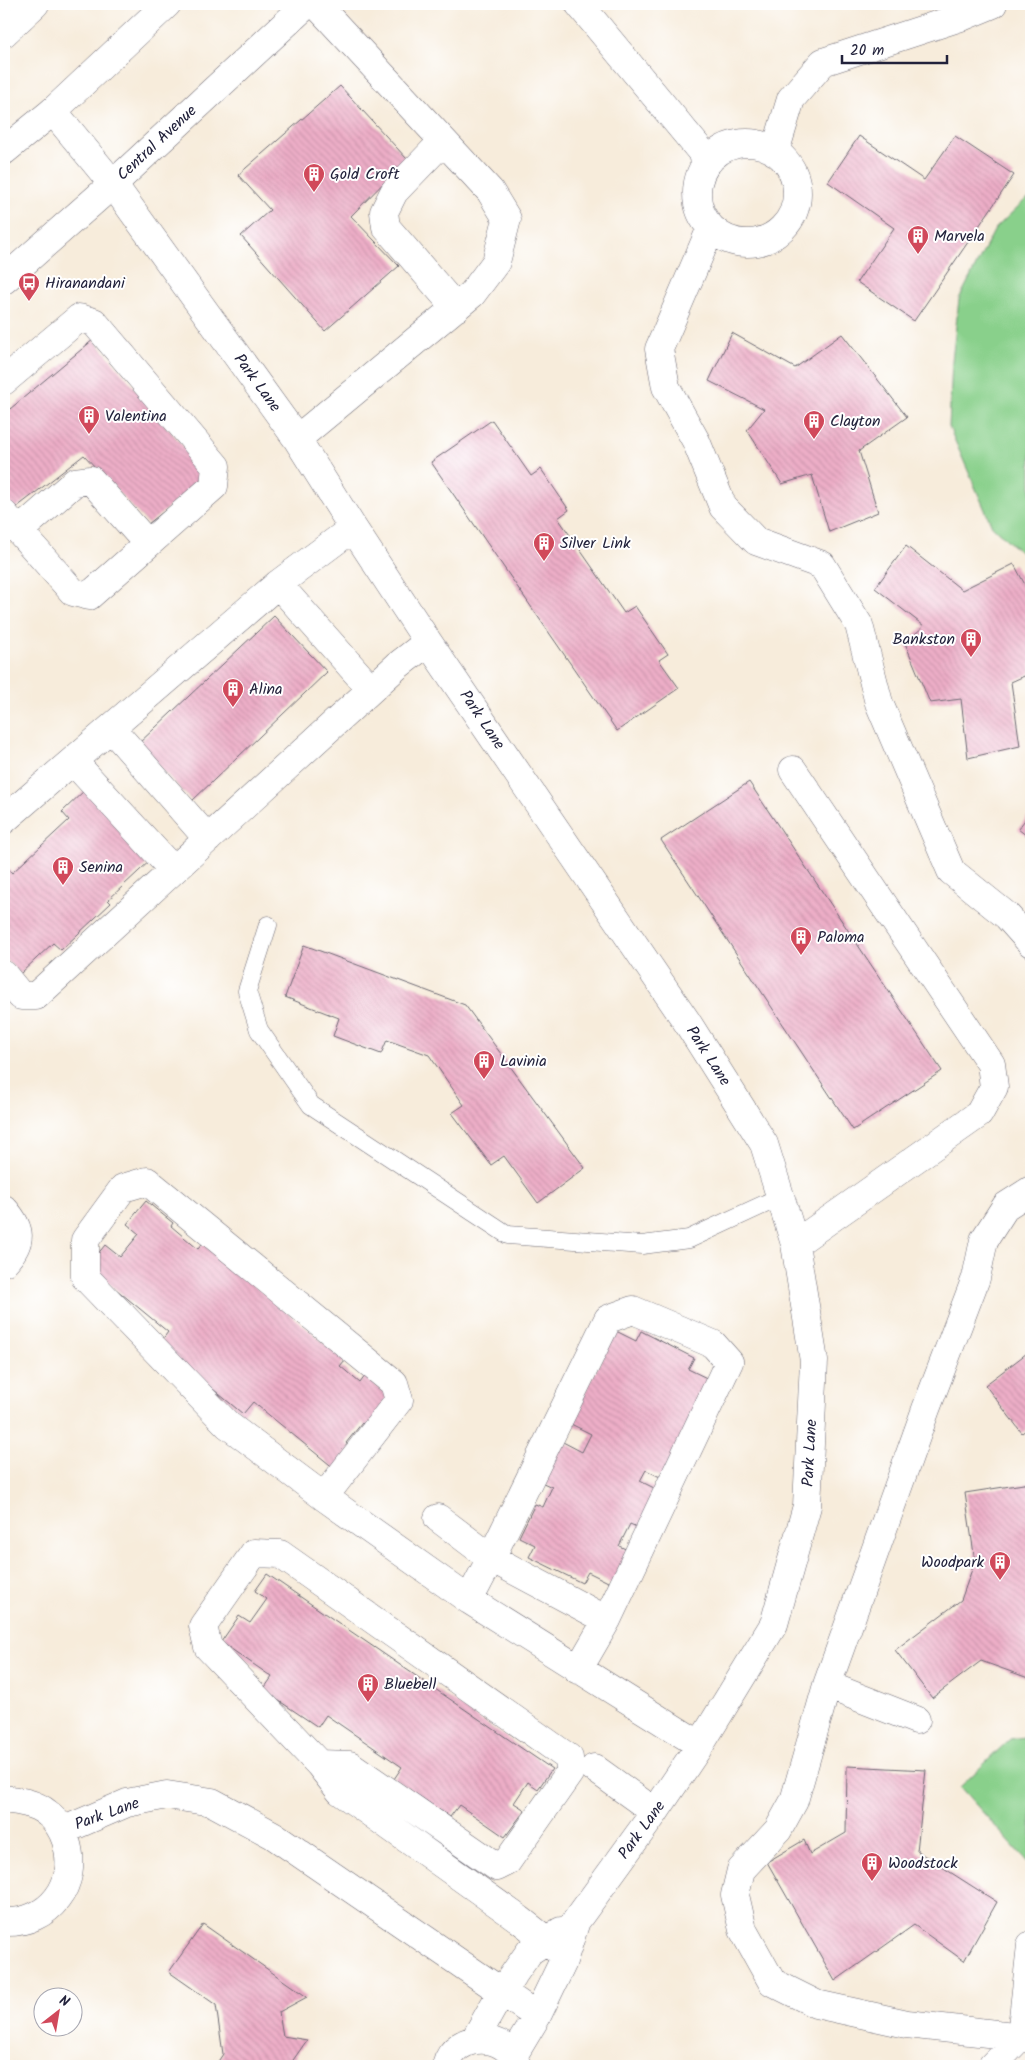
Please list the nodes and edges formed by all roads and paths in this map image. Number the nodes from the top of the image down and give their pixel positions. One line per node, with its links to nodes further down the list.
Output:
1 (35, 4): 7 (street)
2 (167, 4): 8 (street)
3 (307, 4): 13 (street, Central Avenue)
4 (316, 4): 9 (street)
5 (579, 4): 12 (street)
6 (993, 4): 11 (street)
7 (4, 32)
8 (53, 110): 10 (street); 13 (street, Park Lane)
9 (443, 141): 16 (street); 16 (street)
10 (4, 151)
11 (775, 152): 12 (street); 14 (street)
12 (709, 161): 14 (street)
13 (113, 184): 15 (street, Central Avenue); 18 (street, Park Lane)
14 (711, 228): 32 (street)
15 (4, 280)
16 (456, 308): 18 (street)
17 (4, 381): 21 (street)
18 (297, 439): 20 (street, Park Lane)
19 (11, 522): 21 (street); 21 (street)
20 (353, 528): 22 (street); 23 (street, Park Lane)
21 (148, 544)
22 (278, 584): 24 (street); 25 (street)
23 (428, 642): 24 (street); 35 (street, Park Lane)
24 (371, 689): 29 (street)
25 (111, 728): 26 (street); 29 (street)
26 (73, 761): 28 (street); 30 (street)
27 (794, 770): 37 (street)
28 (4, 820)
29 (208, 839): 30 (street)
30 (173, 870): 33 (street)
31 (268, 925): 35 (lane)
32 (1031, 943)
33 (4, 975)
34 (1031, 1190): 45 (street)
35 (780, 1197): 37 (street, Park Lane)
36 (4, 1209): 38 (street)
37 (795, 1244): 47 (street, Park Lane)
38 (4, 1262)
39 (324, 1497): 39 (street); 42 (street)
40 (438, 1518): 41 (street)
41 (491, 1558): 42 (street); 43 (street); 43 (street)
42 (469, 1600): 44 (street)
43 (607, 1620): 44 (street)
44 (578, 1670): 47 (street)
45 (827, 1685): 46 (street); 59 (street)
46 (916, 1720)
47 (700, 1745): 51 (street, Park Lane)
48 (319, 1764): 48 (street); 55 (street)
49 (594, 1768): 51 (street)
50 (4, 1799): 52 (street)
51 (655, 1812): 55 (street, Park Lane)
52 (62, 1831): 53 (street); 56 (street, Park Lane)
53 (4, 1922)
54 (1031, 1945): 59 (street)
55 (556, 1948): 56 (street); 57 (street)
56 (502, 1991): 57 (street, Park Lane); 58 (street)
57 (537, 2016): 60 (street)
58 (475, 2039): 60 (street); 61 (street)
59 (1028, 2041): 62 (street)
60 (515, 2061)
61 (446, 2066)
62 (992, 2066)

